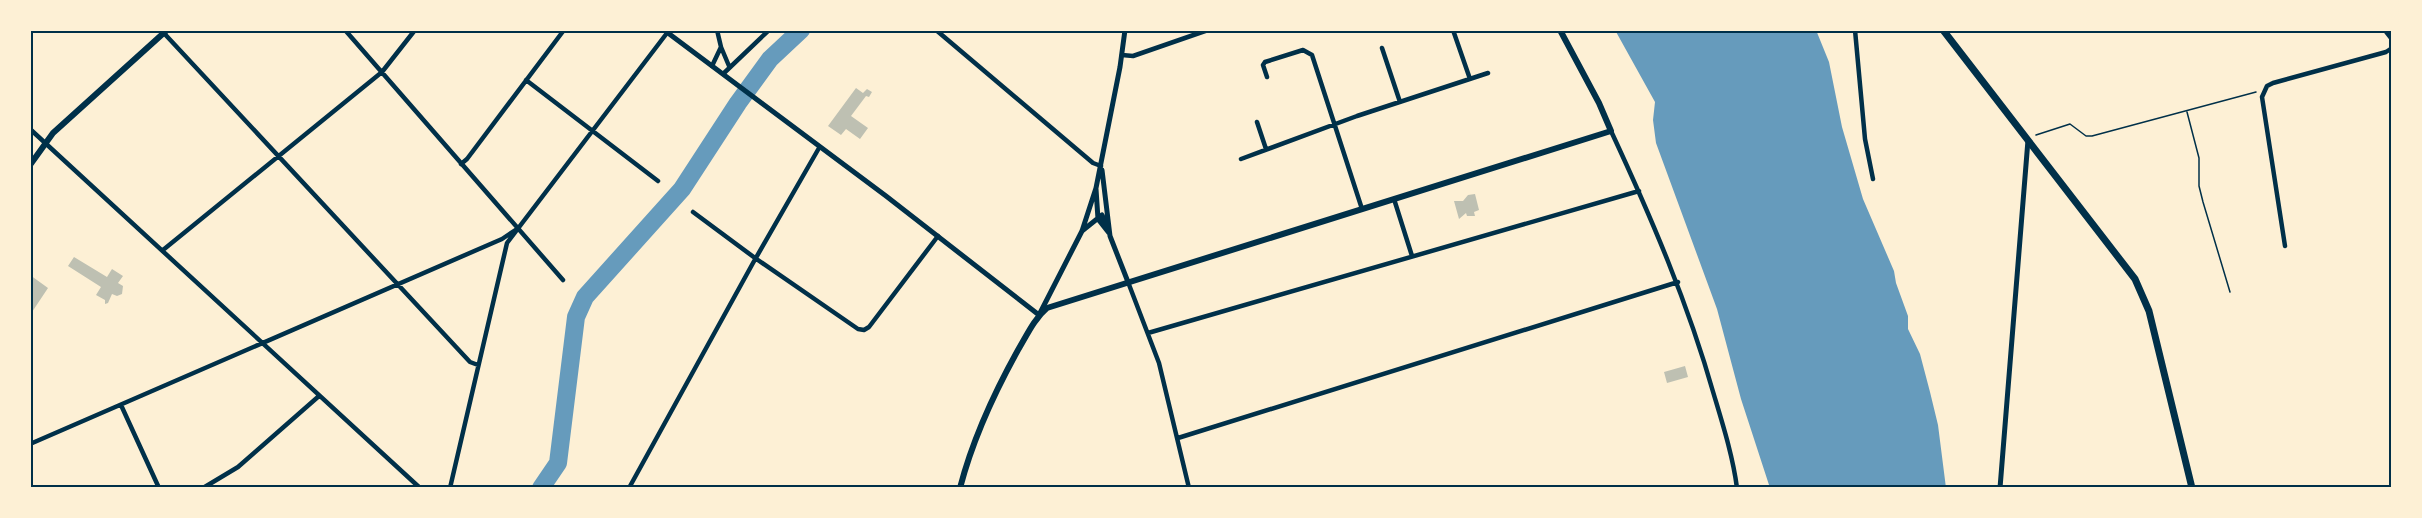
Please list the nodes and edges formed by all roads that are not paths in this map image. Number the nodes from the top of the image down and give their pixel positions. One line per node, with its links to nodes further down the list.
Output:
1 (345, 30): 23 (street)
2 (415, 30): 23 (street)
3 (564, 30): 28 (street)
4 (717, 30): 17 (street)
5 (769, 30): 22 (street)
6 (936, 30): 43 (street)
7 (1125, 30): 20 (street)
8 (1208, 30): 20 (street)
9 (1453, 30): 27 (street)
10 (1560, 30): 33 (main road)
11 (1855, 30): 44 (street)
12 (1943, 30): 35 (main road)
13 (2385, 30): 16 (street)
14 (164, 31): 36 (main road); 39 (street)
15 (665, 31): 21 (street); 34 (street)
16 (2392, 39)
17 (721, 46): 21 (street); 22 (street)
18 (1382, 48): 29 (street)
19 (2392, 48): 56 (street)
20 (1122, 55): 43 (street)
21 (712, 66): 25 (street)
22 (729, 66): 25 (street)
23 (382, 72): 39 (street); 41 (street)
24 (1488, 73): 27 (street)
25 (723, 74): 37 (street)
26 (1267, 77): 31 (street)
27 (1470, 79): 29 (street)
28 (526, 80): 34 (street); 41 (street)
29 (1400, 102): 31 (street)
30 (1257, 122): 38 (street)
31 (1335, 124): 38 (street); 49 (street)
32 (30, 129): 36 (street)
33 (1611, 131): 47 (street); 48 (main road)
34 (592, 132): 45 (street); 52 (street)
35 (2028, 138): 82 (street); 83 (main road)
36 (44, 142): 42 (main road); 57 (street)
37 (819, 148): 54 (street); 59 (street)
38 (1266, 149): 40 (street)
39 (278, 158): 57 (street); 63 (street)
40 (1241, 159)
41 (461, 164): 52 (street)
42 (30, 165)
43 (1101, 166): 46 (street); 55 (street)
44 (1873, 179)
45 (658, 181)
46 (1096, 188): 51 (street); 53 (street)
47 (1639, 191): 58 (street); 62 (street)
48 (1394, 199): 49 (main road); 58 (street)
49 (1362, 209): 61 (main road)
50 (693, 212): 59 (street)
51 (1098, 219): 53 (street); 55 (street)
52 (517, 229): 60 (street); 63 (street); 69 (street)
53 (1082, 231): 64 (street)
54 (938, 236): 59 (street); 66 (street)
55 (1110, 236): 61 (street)
56 (2285, 246)
57 (163, 250): 68 (street)
58 (1412, 256): 67 (street)
59 (755, 258): 78 (street)
60 (563, 280)
61 (1132, 281): 65 (main road); 67 (street)
62 (1678, 282): 72 (street); 81 (street)
63 (396, 283): 68 (street); 69 (street)
64 (1054, 288): 65 (street); 66 (street)
65 (1058, 304): 66 (main road)
66 (1039, 315): 79 (main road)
67 (1148, 333): 72 (street)
68 (261, 343): 70 (street); 71 (street)
69 (478, 365): 77 (street)
70 (319, 396): 75 (street); 76 (street)
71 (121, 405): 73 (street); 74 (street)
72 (1178, 438): 80 (street)
73 (30, 444)
74 (159, 488)
75 (203, 488)
76 (420, 488)
77 (450, 488)
78 (629, 488)
79 (960, 488)
80 (1190, 488)
81 (1738, 488)
82 (2000, 488)
83 (2192, 488)

